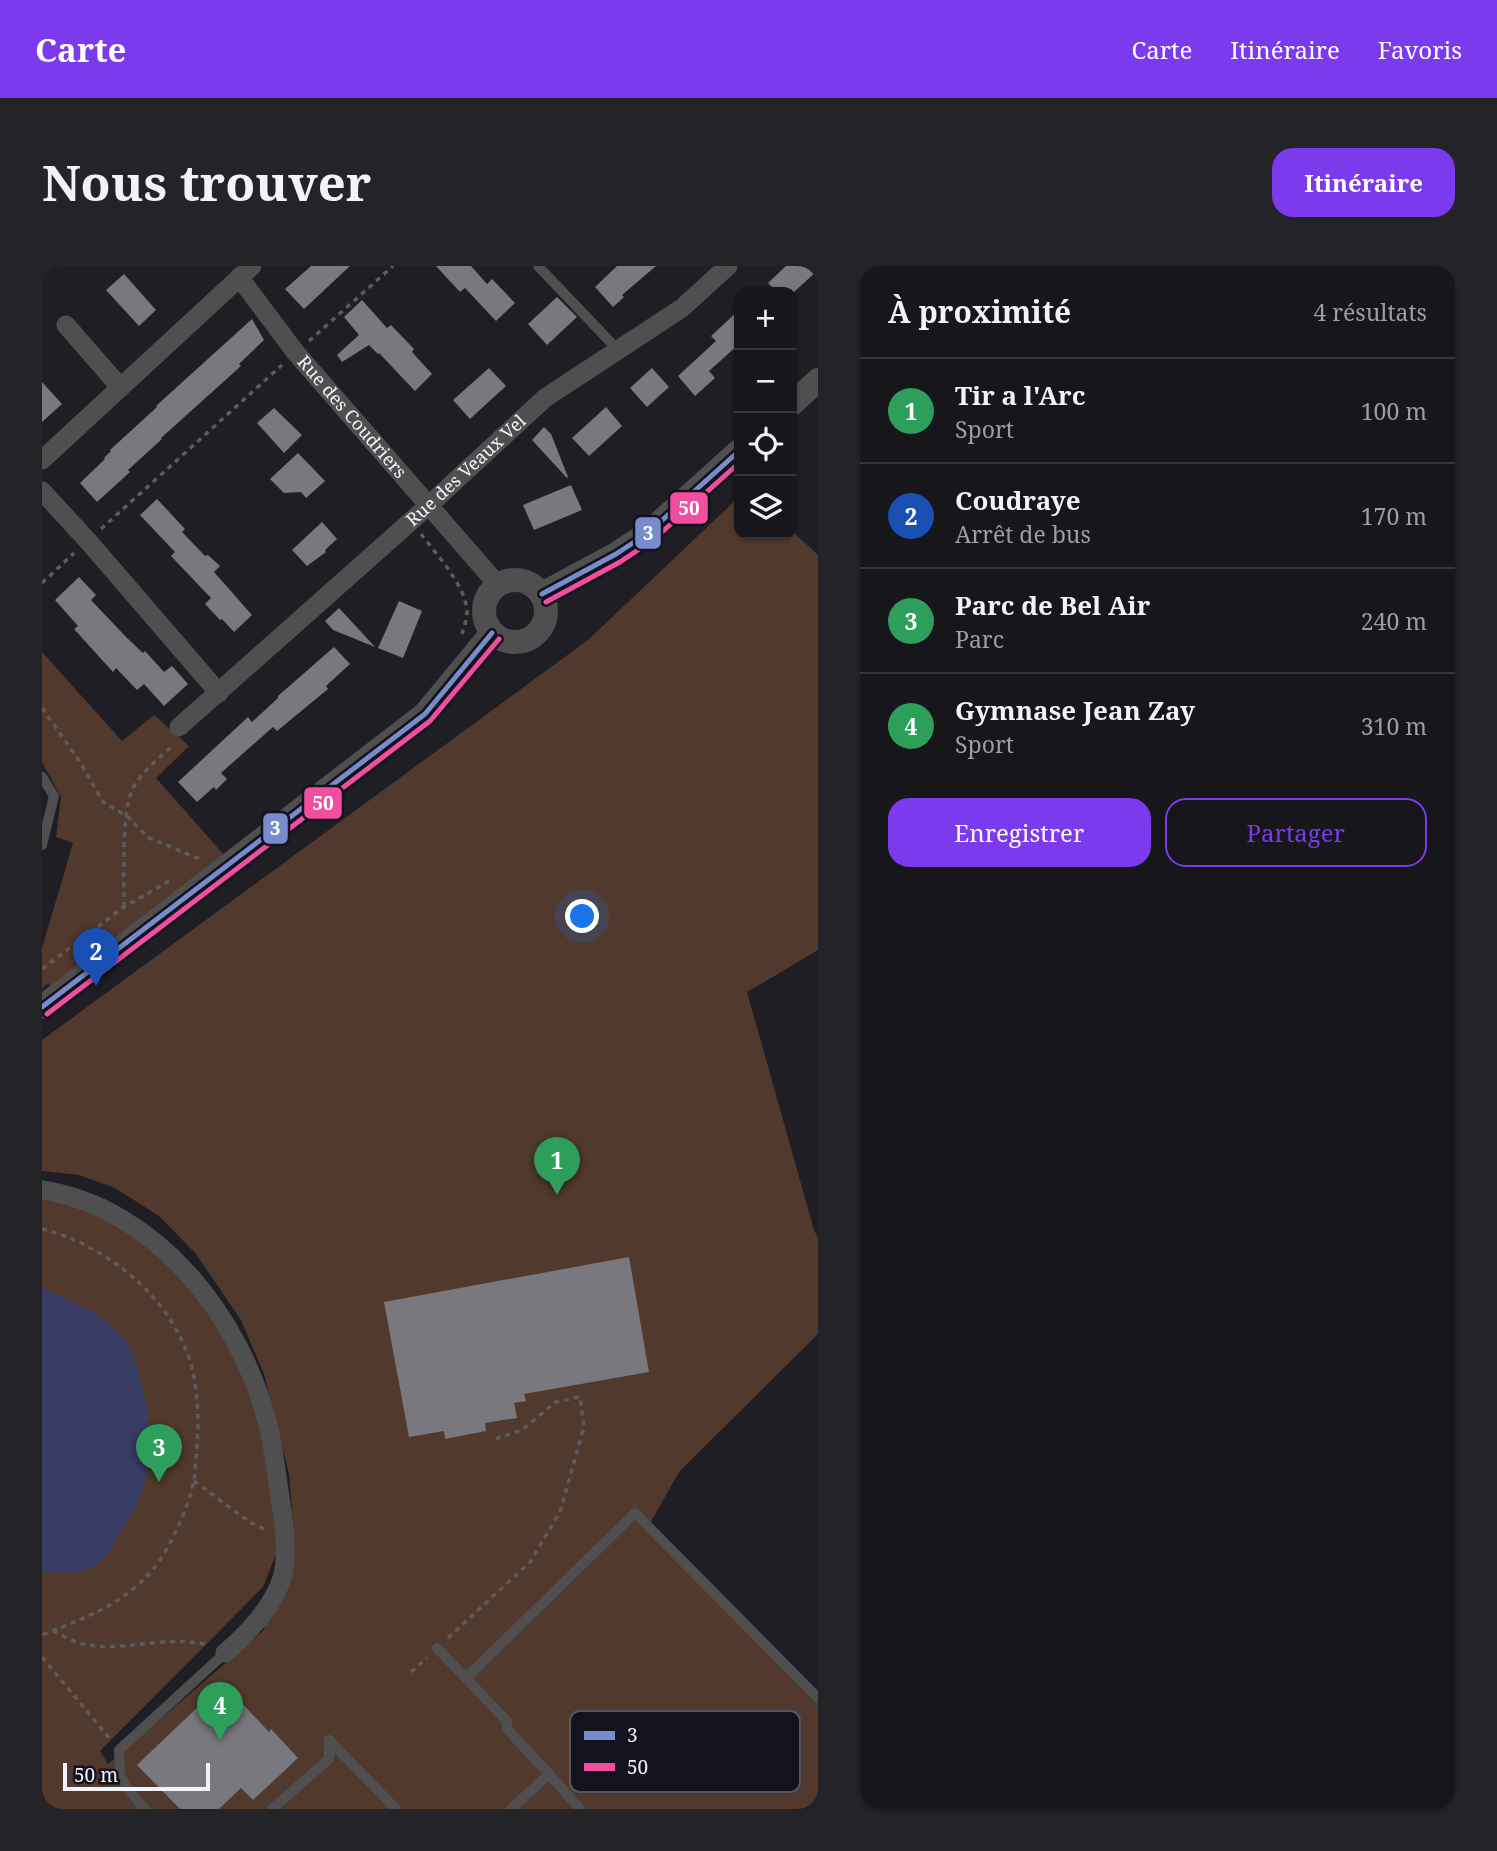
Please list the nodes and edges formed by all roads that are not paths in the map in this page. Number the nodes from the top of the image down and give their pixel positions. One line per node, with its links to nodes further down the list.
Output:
1 (538, 266): 5 (lane)
2 (728, 266): 5 (street, Rue des Veaux Vel)
3 (245, 272): 7 (street); 12 (street, Rue des Coudriers)
4 (66, 325): 7 (street)
5 (618, 350): 12 (street, Rue des Veaux Vel)
6 (818, 380): 8 (street)
7 (120, 387): 10 (street)
8 (797, 399)
9 (734, 456): 14 (street)
10 (42, 460)
11 (42, 491): 16 (street)
12 (428, 506): 13 (street, Rue des Coudriers); 16 (street, Rue des Veaux Vel)
13 (498, 584): 14 (street); 15 (street)
14 (542, 594): 15 (street)
15 (492, 633): 20 (street)
16 (219, 693): 17 (street, Rue des Veaux Vel)
17 (183, 724)
18 (42, 777): 19 (lane)
19 (42, 845)
20 (42, 1007)
21 (42, 1190): 23 (street)
22 (438, 1648): 24 (lane)
23 (225, 1653): 27 (lane)
24 (466, 1678): 25 (lane); 26 (lane)
25 (818, 1698)
26 (549, 1774): 30 (lane); 31 (lane)
27 (145, 1809)
28 (272, 1809): 29 (lane)
29 (396, 1809)
30 (511, 1809)
31 (580, 1809)

